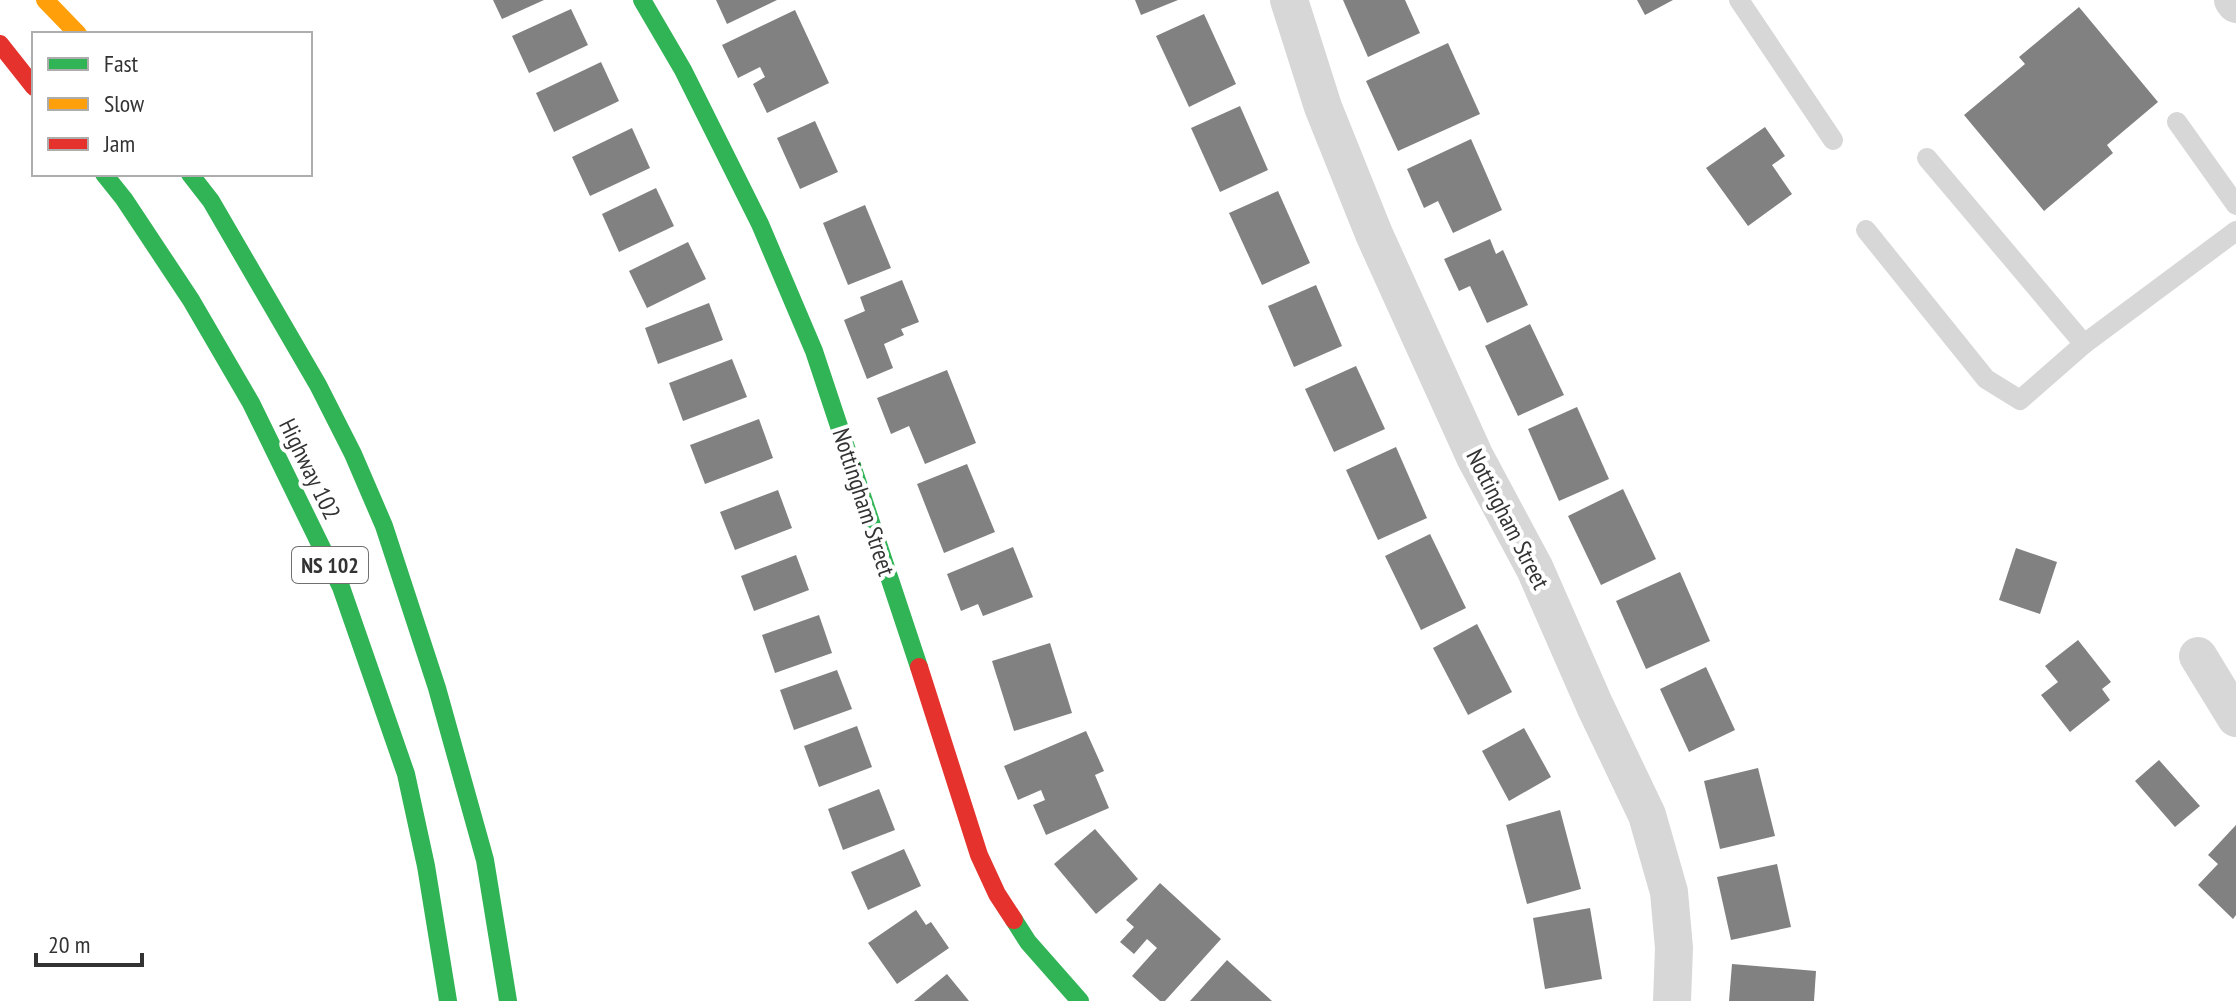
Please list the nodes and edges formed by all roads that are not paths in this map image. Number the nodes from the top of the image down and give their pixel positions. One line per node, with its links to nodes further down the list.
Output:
1 (45, 0): 5 (main road)
2 (642, 0): 21 (main road, Nottingham Street)
3 (1289, 0): 22 (street, Nottingham Street)
4 (1739, 0): 9 (lane)
5 (76, 32)
6 (0, 44): 7 (main road)
7 (32, 84)
8 (2177, 122): 13 (lane)
9 (1833, 140)
10 (1927, 158): 16 (lane)
11 (106, 176): 19 (main road, Highway 102 / NS 102)
12 (191, 176): 20 (main road, Highway 102 / NS 102)
13 (2236, 205)
14 (1866, 230): 16 (lane)
15 (2236, 231): 16 (lane)
16 (2084, 344)
17 (2198, 656): 18 (street)
18 (2236, 718)
19 (448, 1001)
20 (508, 1001)
21 (1080, 1001)
22 (1672, 1001)

